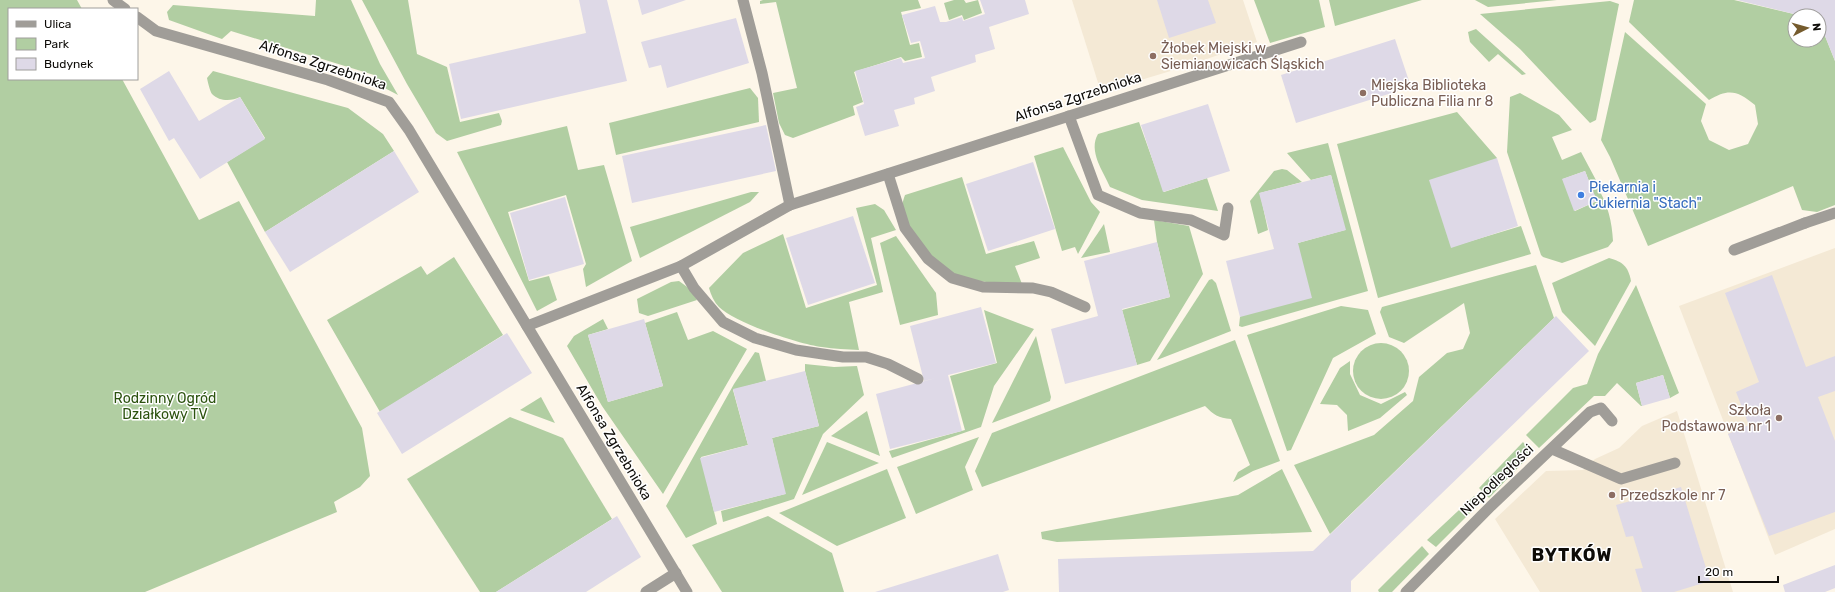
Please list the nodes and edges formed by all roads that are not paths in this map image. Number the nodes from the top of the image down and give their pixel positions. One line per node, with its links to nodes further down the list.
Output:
1 (113, 0): 3 (street)
2 (743, 0): 8 (street)
3 (124, 8)
4 (138, 18): 14 (street, Alfonsa Zgrzebnioka)
5 (1301, 42): 6 (street, Alfonsa Zgrzebnioka)
6 (1069, 116): 7 (street, Alfonsa Zgrzebnioka); 9 (street)
7 (888, 174): 8 (street, Alfonsa Zgrzebnioka); 13 (street)
8 (790, 205): 12 (street, Alfonsa Zgrzebnioka)
9 (1228, 208)
10 (1835, 212): 11 (street)
11 (1734, 250)
12 (680, 266): 14 (street, Alfonsa Zgrzebnioka); 15 (street)
13 (1085, 307)
14 (527, 326): 19 (street, Alfonsa Zgrzebnioka)
15 (918, 379)
16 (1612, 421): 17 (street, Niepodległości)
17 (1552, 449): 18 (street); 22 (street, Niepodległości)
18 (1675, 463)
19 (676, 573): 20 (street); 21 (street, Alfonsa Zgrzebnioka)
20 (646, 592)
21 (687, 592)
22 (1406, 592)

